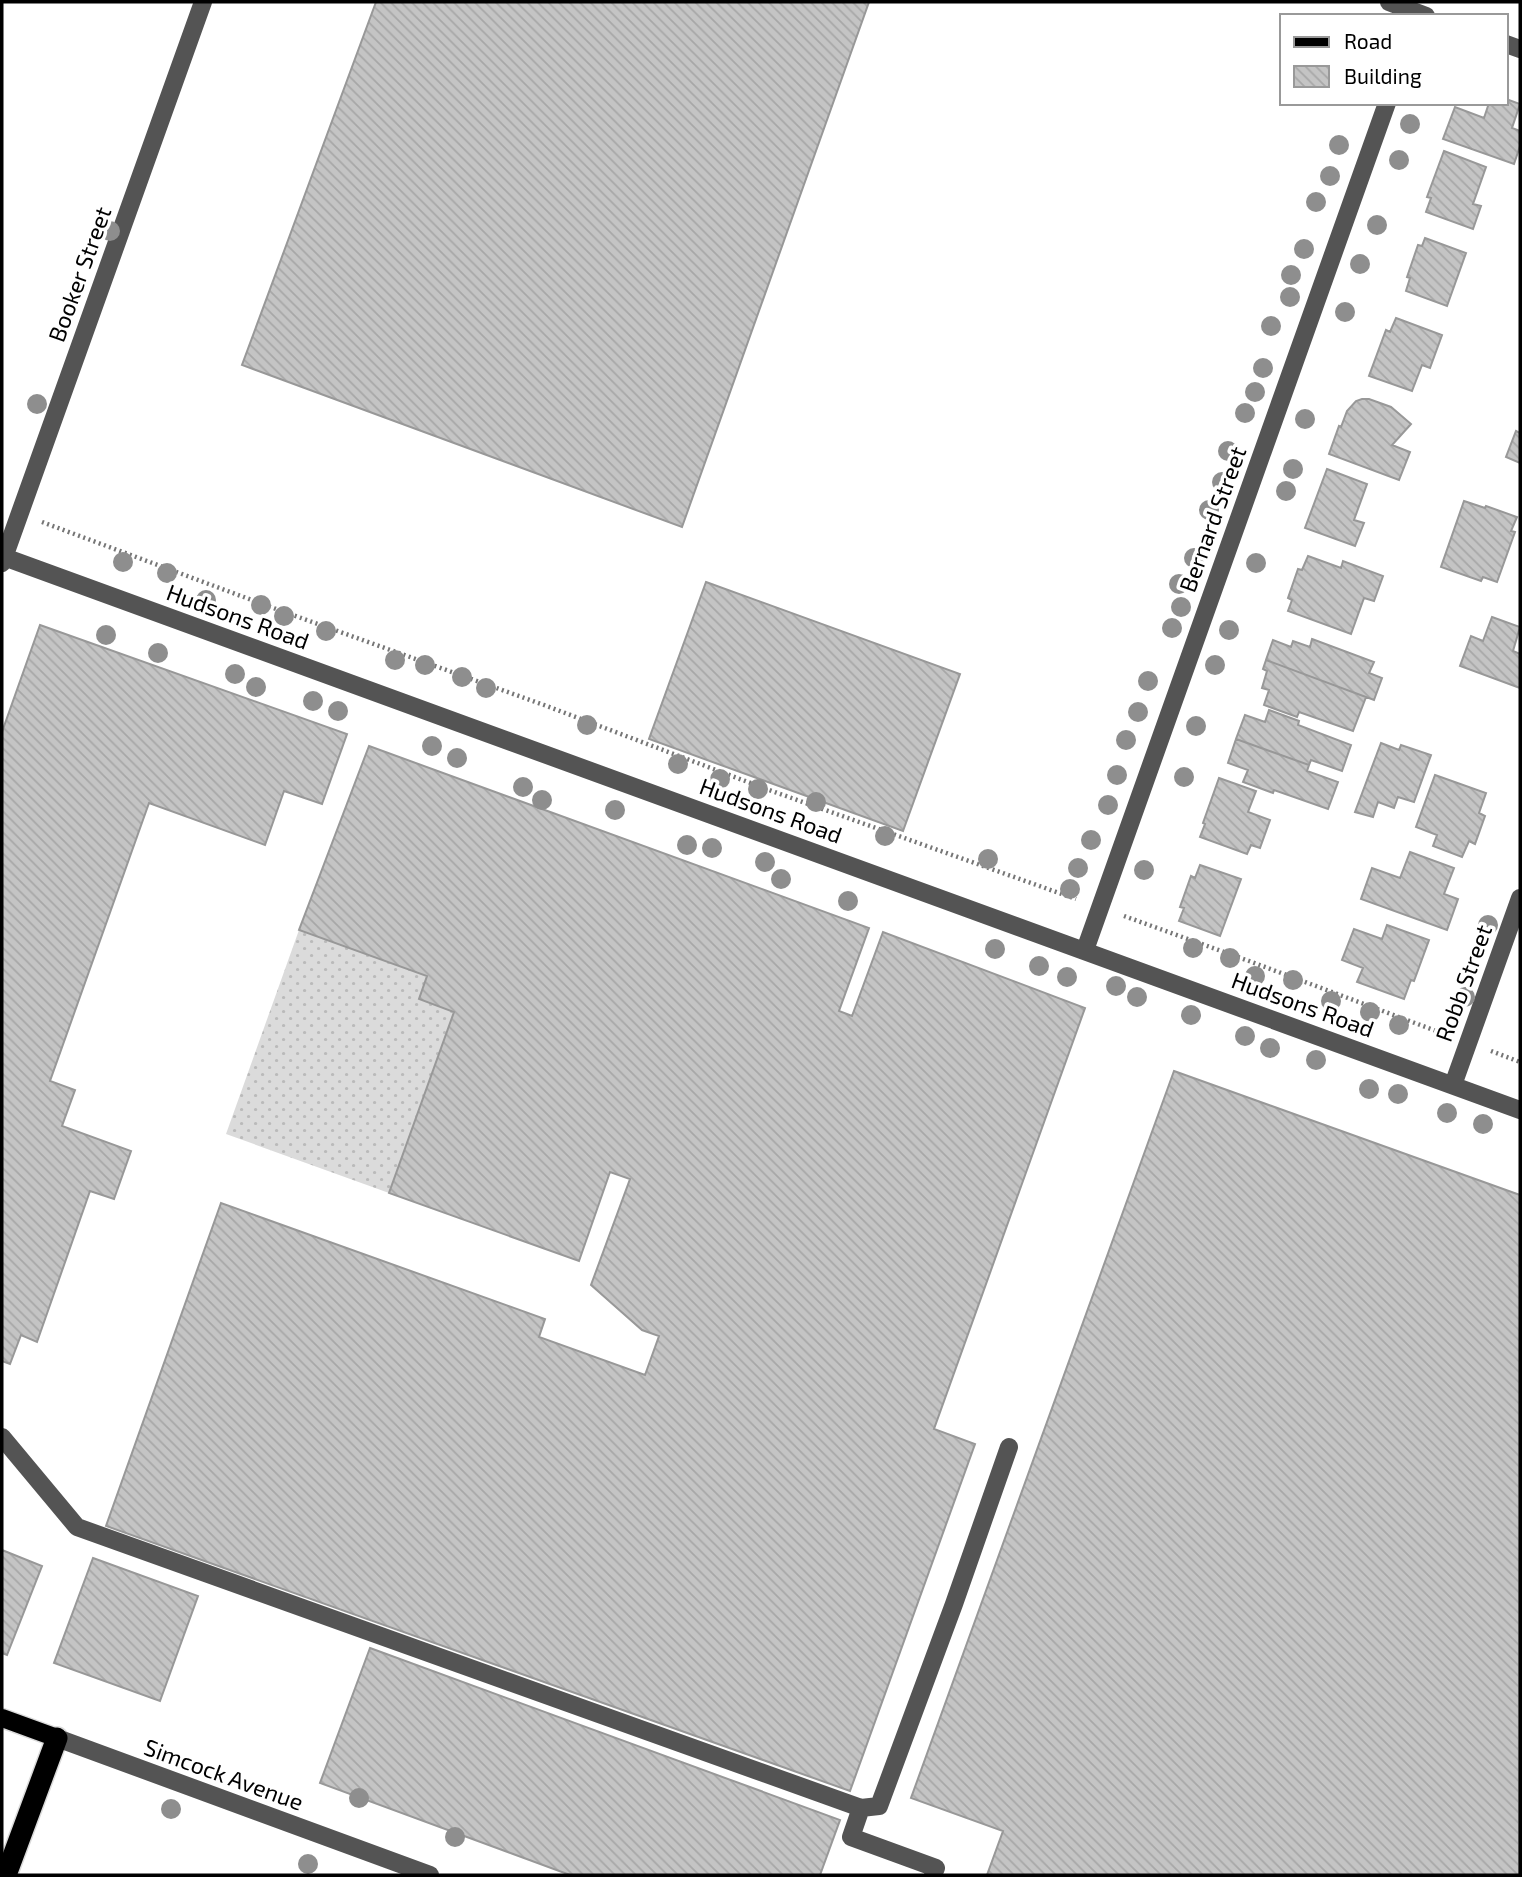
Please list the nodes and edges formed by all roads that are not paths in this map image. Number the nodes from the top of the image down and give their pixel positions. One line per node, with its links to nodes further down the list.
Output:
1 (203, 2): 5 (street, Booker Street)
2 (1389, 2): 3 (street)
3 (1419, 14)
4 (1386, 105): 7 (street, Bernard Street)
5 (3, 560): 7 (street, Hudsons Road)
6 (1520, 898): 8 (street, Robb Street)
7 (1085, 950): 8 (street, Hudsons Road)
8 (1453, 1085): 9 (street, Hudsons Road)
9 (1520, 1110)
10 (2, 1437): 14 (street)
11 (1009, 1447): 14 (street)
12 (2, 1718): 13 (main road, Simcock Avenue)
13 (57, 1738): 15 (highway); 16 (street, Simcock Avenue)
14 (861, 1808): 17 (street)
15 (6, 1875)
16 (430, 1875)
17 (933, 1875)

